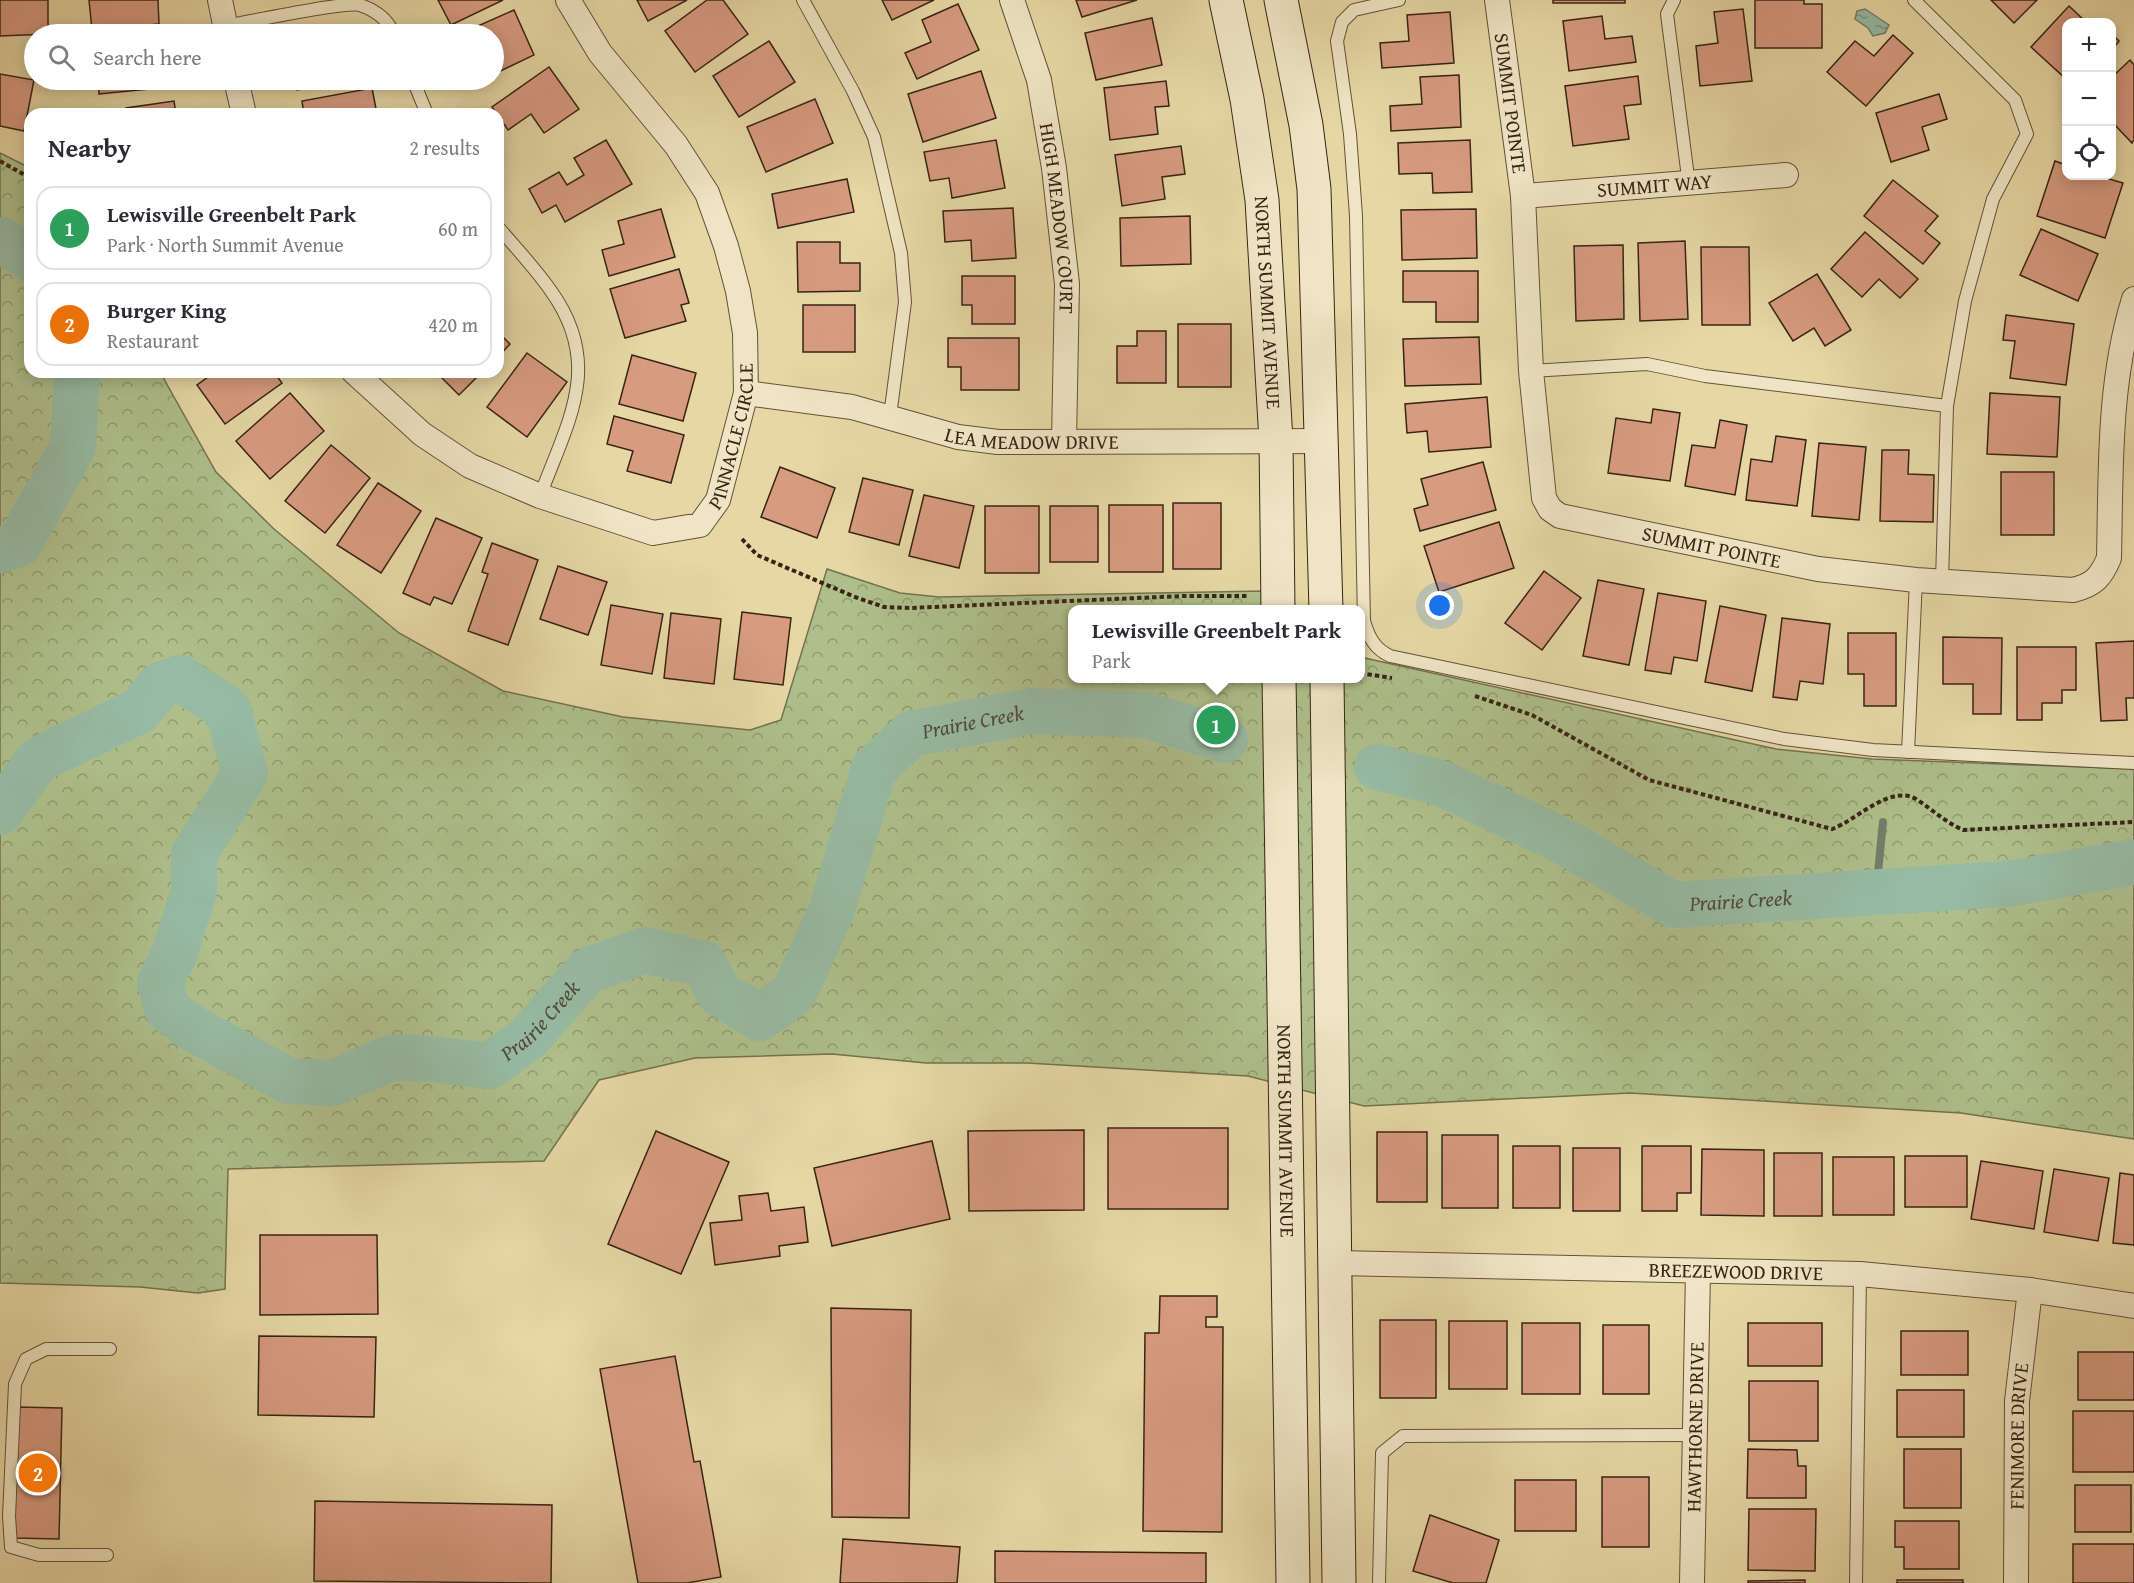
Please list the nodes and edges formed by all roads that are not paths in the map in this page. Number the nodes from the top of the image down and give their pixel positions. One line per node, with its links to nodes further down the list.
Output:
1 (220, 0): 11 (street)
2 (568, 0): 25 (street, PINNACLE CIRCLE)
3 (803, 0): 27 (lane)
4 (1012, 0): 28 (street, HIGH MEADOW COURT)
5 (1226, 0): 29 (main road, NORTH SUMMIT AVENUE)
6 (1281, 0): 30 (main road)
7 (1399, 0): 36 (lane)
8 (1497, 0): 20 (street, SUMMIT POINTE)
9 (1674, 0): 19 (lane)
10 (1914, 0): 26 (lane)
11 (225, 24)
12 (256, 24): 13 (lane)
13 (389, 24)
14 (238, 90): 16 (street)
15 (417, 90): 17 (lane)
16 (242, 108)
17 (425, 108)
18 (1786, 176): 19 (street, SUMMIT WAY)
19 (1689, 185): 20 (street, SUMMIT WAY)
20 (1524, 196): 23 (street, SUMMIT POINTE)
21 (504, 234): 31 (lane)
22 (2134, 299): 33 (street, SUMMIT POINTE)
23 (1531, 371): 26 (lane); 32 (street, SUMMIT POINTE)
24 (361, 378): 31 (street, PINNACLE CIRCLE)
25 (746, 393): 27 (street, LEA MEADOW DRIVE); 31 (street, PINNACLE CIRCLE)
26 (1947, 405): 33 (lane)
27 (890, 416): 28 (street, LEA MEADOW DRIVE)
28 (1064, 441): 29 (street, LEA MEADOW DRIVE)
29 (1276, 441): 30 (street, LEA MEADOW DRIVE); 34 (main road, NORTH SUMMIT AVENUE)
30 (1322, 441): 35 (main road)
31 (540, 496)
32 (1916, 580): 33 (street, SUMMIT POINTE); 40 (lane)
33 (1942, 582)
34 (1278, 605)
35 (1326, 605)
36 (1364, 605)
37 (1365, 623): 40 (lane)
38 (1279, 683): 50 (main road, NORTH SUMMIT AVENUE)
39 (1327, 683): 42 (main road)
40 (1908, 752): 41 (lane)
41 (2134, 763)
42 (1336, 1263): 43 (street, BREEZEWOOD DRIVE); 51 (main road)
43 (1698, 1271): 44 (street, BREEZEWOOD DRIVE); 48 (street, HAWTHORNE DRIVE)
44 (1860, 1274): 45 (street, BREEZEWOOD DRIVE); 54 (lane)
45 (2030, 1290): 46 (street, BREEZEWOOD DRIVE); 55 (street, FENIMORE DRIVE)
46 (2134, 1306)
47 (110, 1350): 49 (lane)
48 (1695, 1435): 52 (lane); 53 (street, HAWTHORNE DRIVE)
49 (107, 1555)
50 (1293, 1583)
51 (1339, 1583)
52 (1379, 1583)
53 (1692, 1583)
54 (1856, 1583)
55 (2016, 1583)

